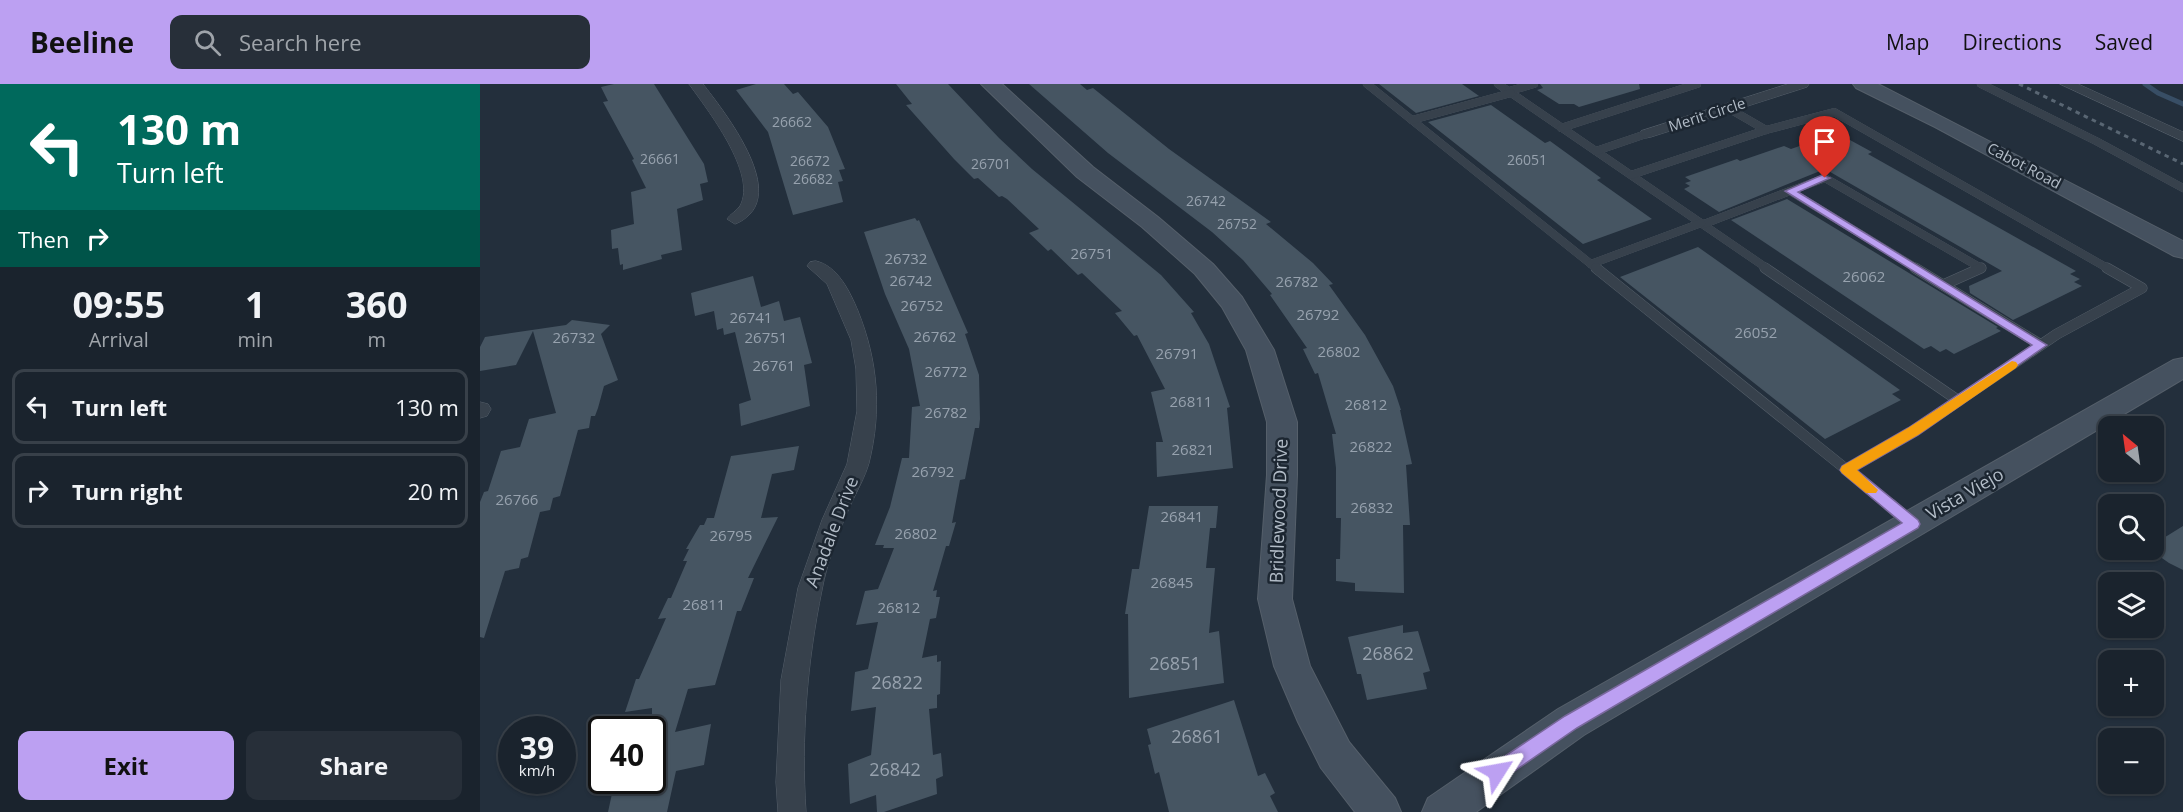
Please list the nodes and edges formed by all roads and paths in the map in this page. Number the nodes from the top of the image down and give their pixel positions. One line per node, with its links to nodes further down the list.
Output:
1 (696, 84): 22 (street)
2 (991, 84): 34 (street, Bridlewood Drive)
3 (1367, 84): 13 (lane)
4 (1498, 84): 11 (lane)
5 (1534, 84): 11 (lane)
6 (1697, 84): 14 (lane)
7 (1802, 84): 12 (street, Merit Circle)
8 (1863, 84): 24 (street, Cabot Road)
9 (1981, 84): 20 (lane)
10 (2067, 84): 17 (street)
11 (1510, 92): 13 (lane); 14 (lane)
12 (1728, 108): 15 (lane); 16 (street, Merit Circle)
13 (1412, 120): 25 (lane)
14 (1561, 128): 18 (lane)
15 (1766, 130): 19 (lane); 28 (lane)
16 (1647, 134): 18 (lane)
17 (2183, 137)
18 (1596, 151): 19 (lane)
19 (1631, 175): 23 (lane)
20 (2183, 188)
21 (1790, 191): 23 (lane); 27 (lane); 27 (lane)
22 (735, 219)
23 (1702, 224): 25 (lane); 30 (lane)
24 (2183, 251)
25 (1591, 264): 31 (lane)
26 (816, 266): 33 (street, Anadale Drive)
27 (1942, 285): 28 (lane)
28 (2041, 345): 30 (lane)
29 (2183, 367): 32 (street, Vista Viejo)
30 (1959, 401): 31 (lane)
31 (1847, 470): 32 (lane)
32 (1913, 524): 35 (street, Vista Viejo)
33 (792, 812)
34 (1381, 812)
35 (1442, 812)

